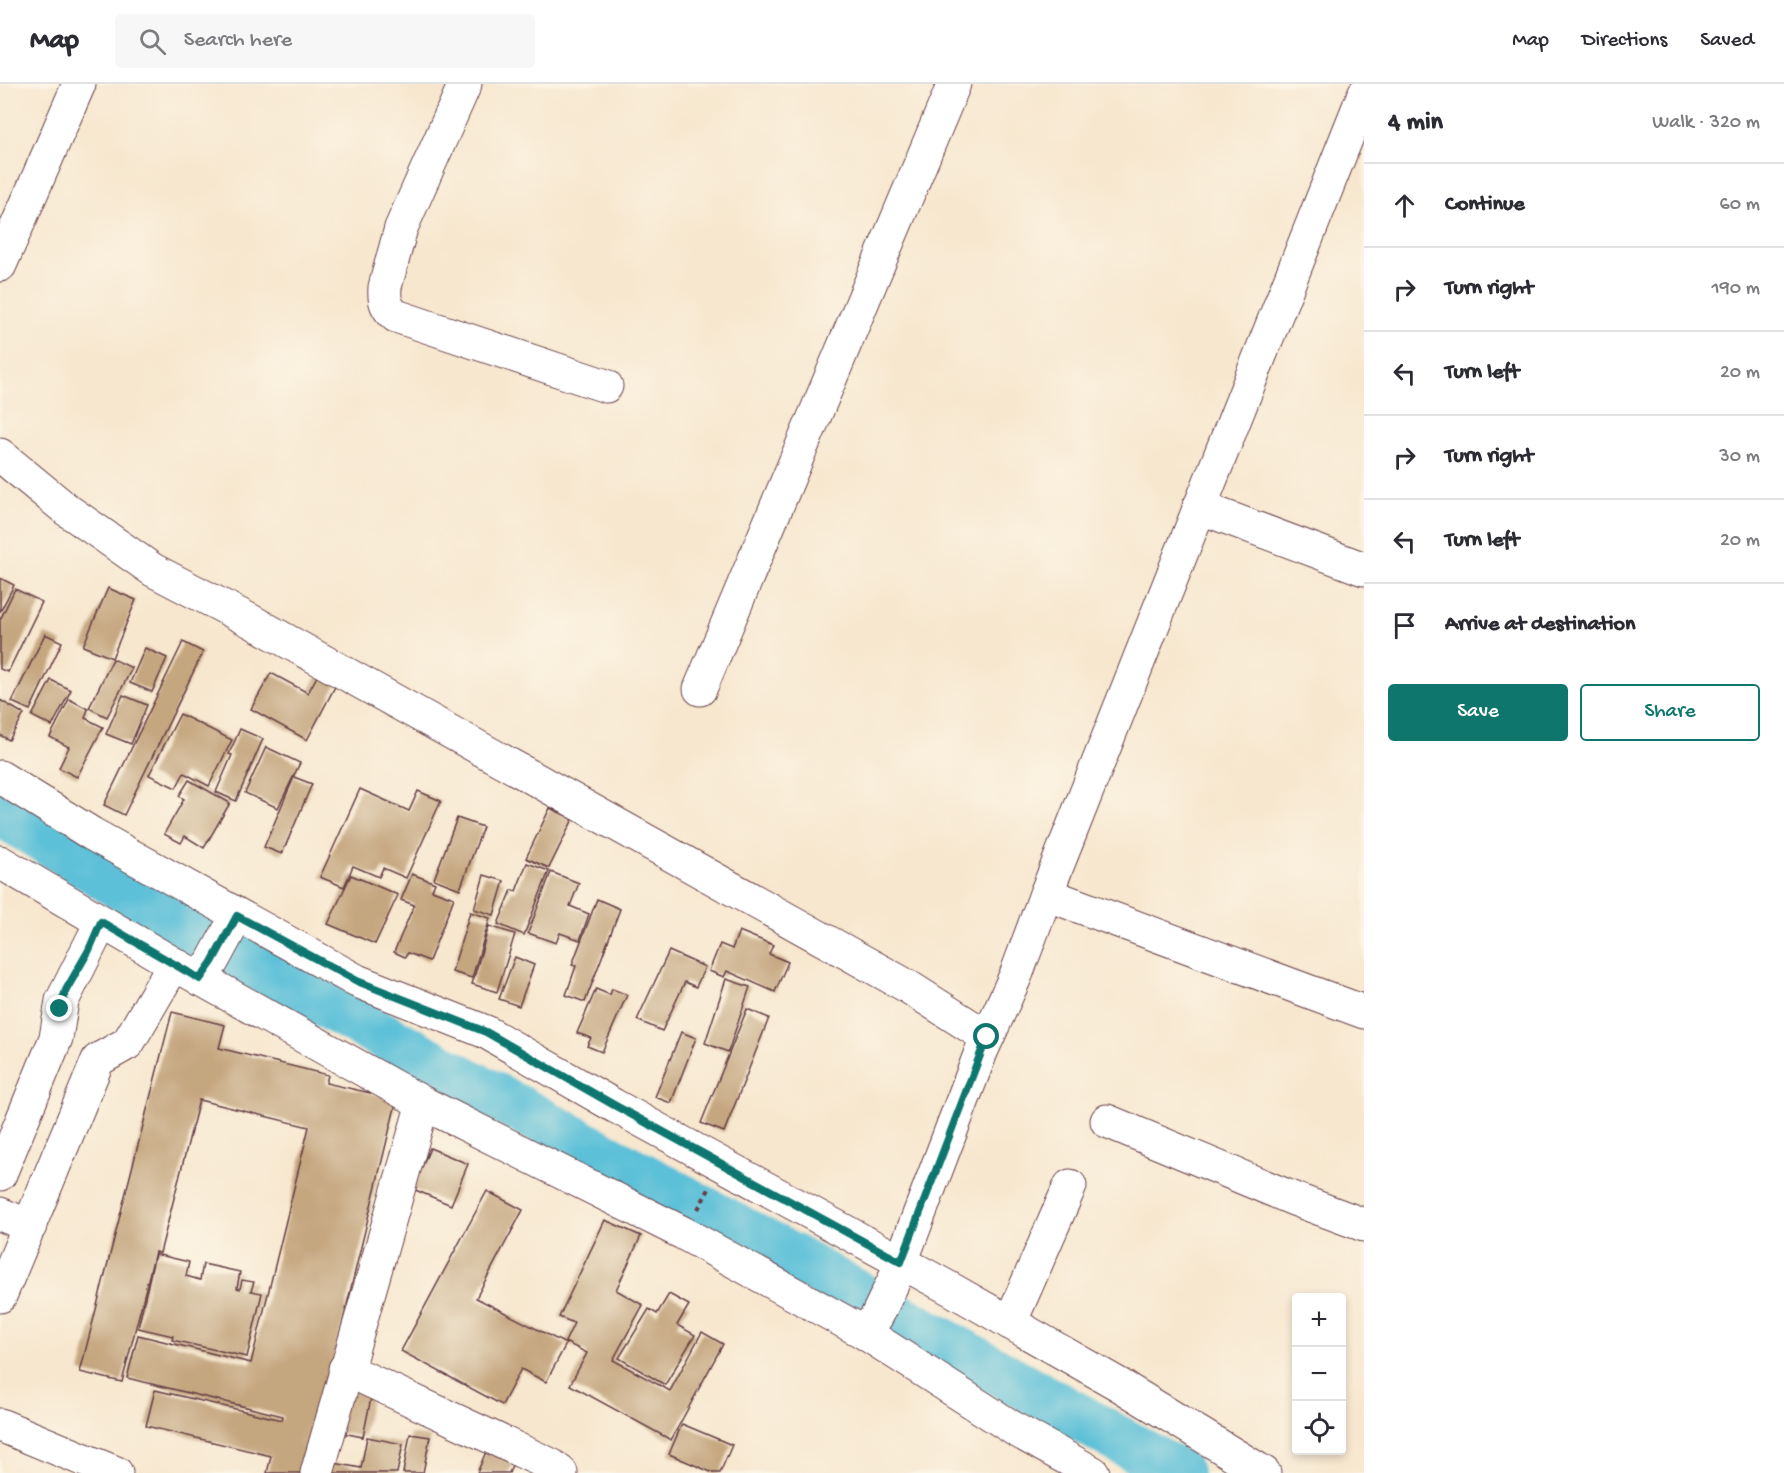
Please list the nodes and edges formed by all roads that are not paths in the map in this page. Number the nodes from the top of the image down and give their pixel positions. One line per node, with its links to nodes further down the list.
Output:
1 (79, 84): 5 (street)
2 (465, 84): 6 (street)
3 (954, 84): 10 (street)
4 (1364, 94): 8 (street)
5 (0, 266)
6 (606, 386)
7 (0, 455): 19 (street)
8 (1199, 507): 9 (street); 13 (street)
9 (1364, 569)
10 (700, 688)
11 (0, 777): 15 (street)
12 (4, 875): 14 (street)
13 (1046, 894): 17 (street); 19 (street)
14 (101, 922): 16 (street); 18 (street)
15 (233, 923): 16 (street); 27 (street)
16 (195, 968): 20 (street); 21 (street)
17 (1364, 1012)
18 (56, 1038): 20 (street); 23 (street)
19 (982, 1050): 27 (street)
20 (98, 1060): 25 (street)
21 (423, 1103): 30 (street); 31 (street)
22 (1107, 1122): 26 (street)
23 (0, 1174)
24 (1070, 1186): 29 (street)
25 (15, 1220): 28 (street)
26 (1364, 1225)
27 (898, 1270): 29 (street); 30 (street)
28 (0, 1296)
29 (1010, 1323): 37 (street)
30 (871, 1325): 36 (street)
31 (345, 1369): 34 (street); 35 (street)
32 (0, 1425): 33 (street)
33 (116, 1473)
34 (317, 1473)
35 (561, 1473)
36 (1093, 1473)
37 (1264, 1473)

